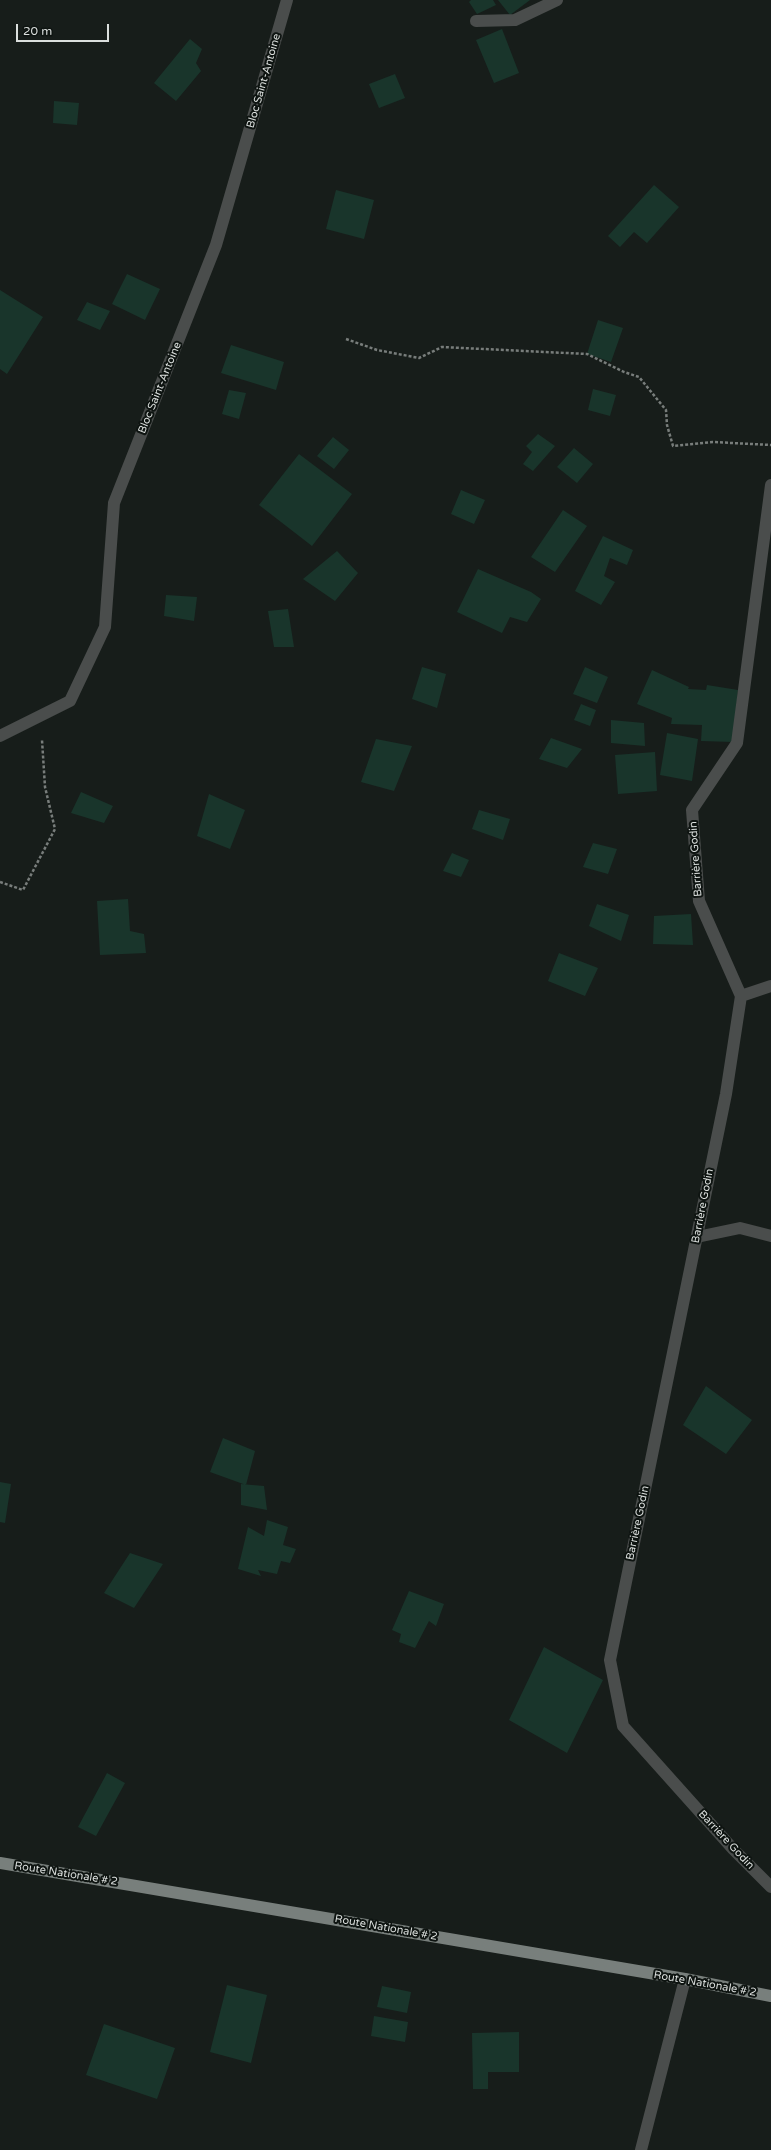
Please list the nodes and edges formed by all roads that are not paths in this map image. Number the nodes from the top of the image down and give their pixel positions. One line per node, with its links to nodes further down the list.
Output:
1 (287, 0): 5 (street, Bloc Saint-Antoine)
2 (557, 0): 3 (street)
3 (476, 21)
4 (771, 485): 7 (street, Barrière Godin)
5 (0, 736)
6 (771, 986): 7 (street)
7 (741, 996): 9 (street, Barrière Godin)
8 (771, 1236): 9 (street)
9 (697, 1237): 11 (street, Barrière Godin)
10 (0, 1863): 12 (main road, Route Nationale # 2)
11 (771, 1887)
12 (685, 1979): 13 (main road, Route Nationale # 2); 14 (street)
13 (771, 1996)
14 (641, 2150)

